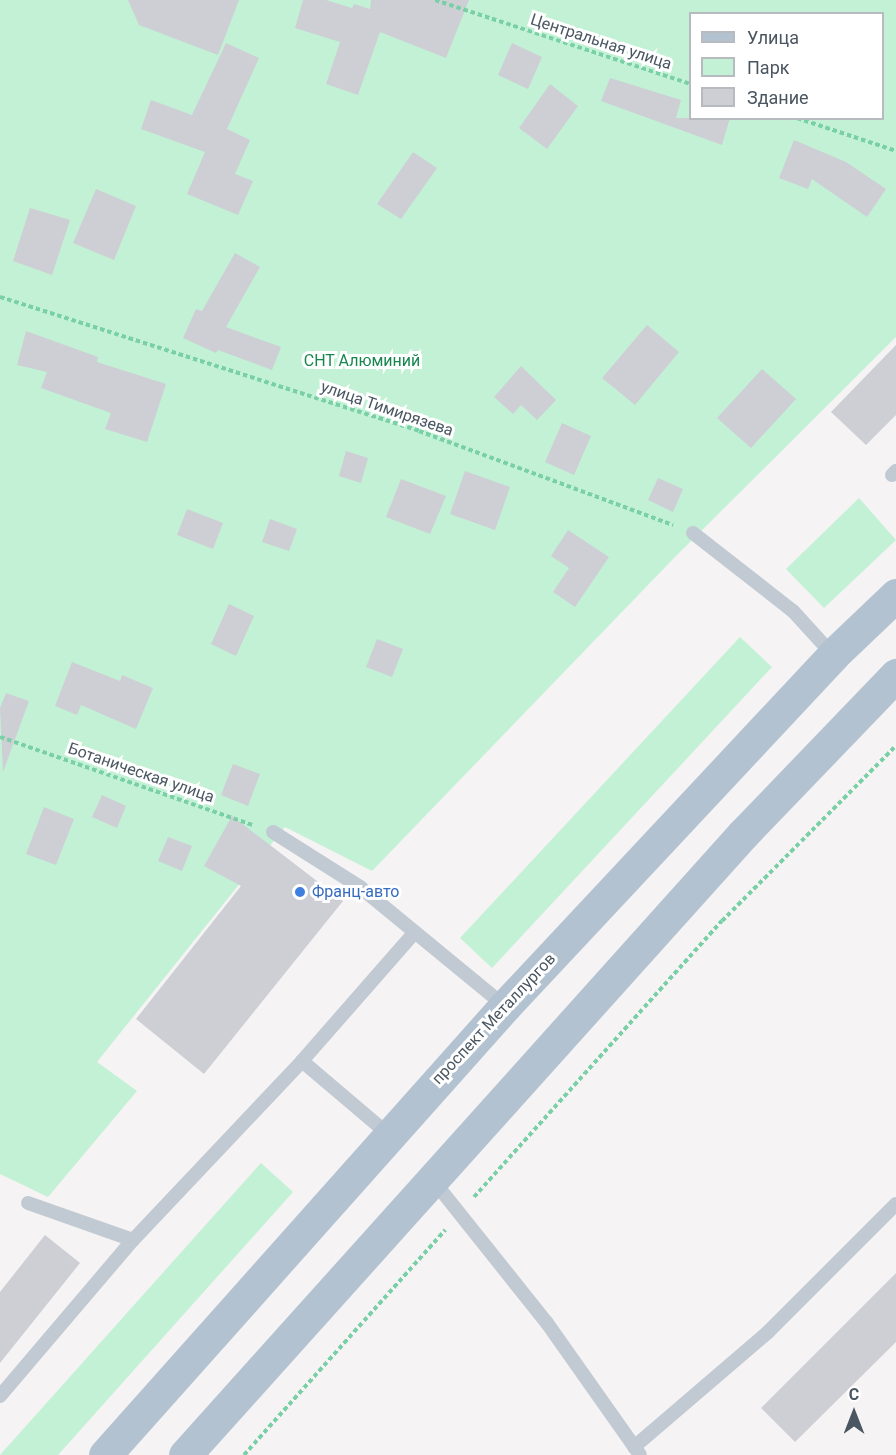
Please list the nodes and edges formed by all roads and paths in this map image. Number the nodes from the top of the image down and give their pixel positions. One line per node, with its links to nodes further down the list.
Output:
1 (435, 0): 2 (path, Центральная улица)
2 (689, 84)
3 (803, 120): 4 (path)
4 (896, 151)
5 (0, 297): 6 (path, улица Тимирязева)
6 (693, 533): 8 (lane)
7 (896, 595): 8 (main road, проспект Металлургов)
8 (833, 655): 14 (main road, проспект Металлургов)
9 (896, 675): 17 (main road)
10 (0, 737): 12 (path, Ботаническая улица)
11 (896, 746): 20 (path)
12 (273, 832): 13 (lane)
13 (413, 934): 14 (lane); 15 (lane)
14 (505, 1006): 16 (main road, проспект Металлургов)
15 (303, 1061): 16 (lane); 21 (lane)
16 (388, 1134): 24 (main road, проспект Металлургов)
17 (432, 1179): 20 (lane); 25 (main road)
18 (28, 1203): 21 (lane)
19 (896, 1204): 23 (lane)
20 (460, 1213): 23 (lane); 26 (path)
21 (133, 1240): 22 (lane)
22 (0, 1396)
23 (637, 1451)
24 (105, 1455)
25 (185, 1455)
26 (244, 1455)

